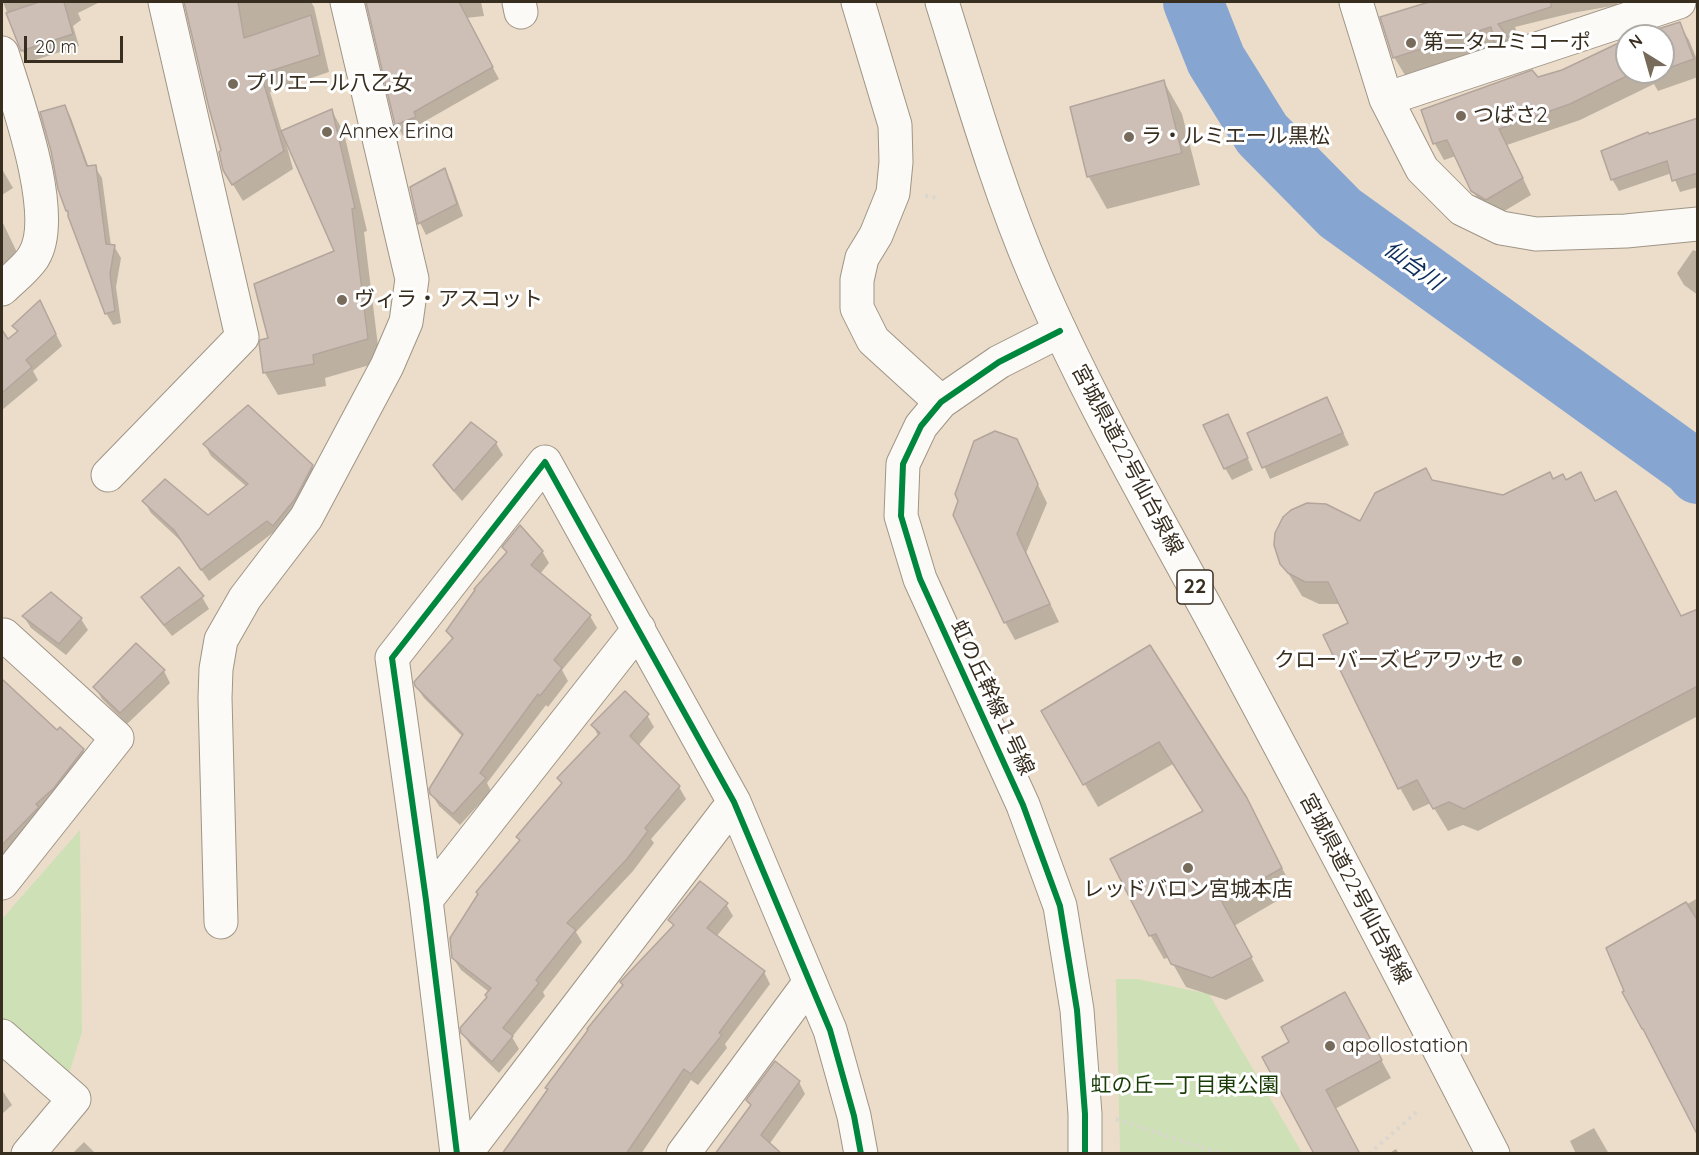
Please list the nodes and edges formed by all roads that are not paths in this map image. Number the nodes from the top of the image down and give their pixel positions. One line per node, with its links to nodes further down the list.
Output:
1 (165, 2): 13 (street)
2 (347, 2): 19 (street)
3 (858, 2): 12 (street)
4 (942, 2): 11 (street, 宮城県道22号仙台泉線 / 22)
5 (1356, 2): 8 (street)
6 (1679, 2): 8 (street)
7 (2, 53): 10 (street)
8 (1386, 99): 9 (street)
9 (1698, 224)
10 (2, 289)
11 (1060, 331): 12 (street, 虹の丘幹線１号線); 28 (street, 宮城県道22号仙台泉線 / 22)
12 (941, 402): 27 (street, 虹の丘幹線１号線)
13 (108, 475)
14 (639, 629): 16 (street); 18 (street); 18 (street)
15 (2, 638): 17 (street)
16 (734, 802): 20 (street); 24 (street)
17 (2, 883)
18 (426, 900): 23 (street)
19 (221, 922)
20 (810, 982): 25 (street); 26 (street)
21 (2, 1036): 22 (street)
22 (28, 1154)
23 (457, 1154)
24 (465, 1154)
25 (683, 1154)
26 (861, 1154)
27 (1085, 1154)
28 (1493, 1154)

